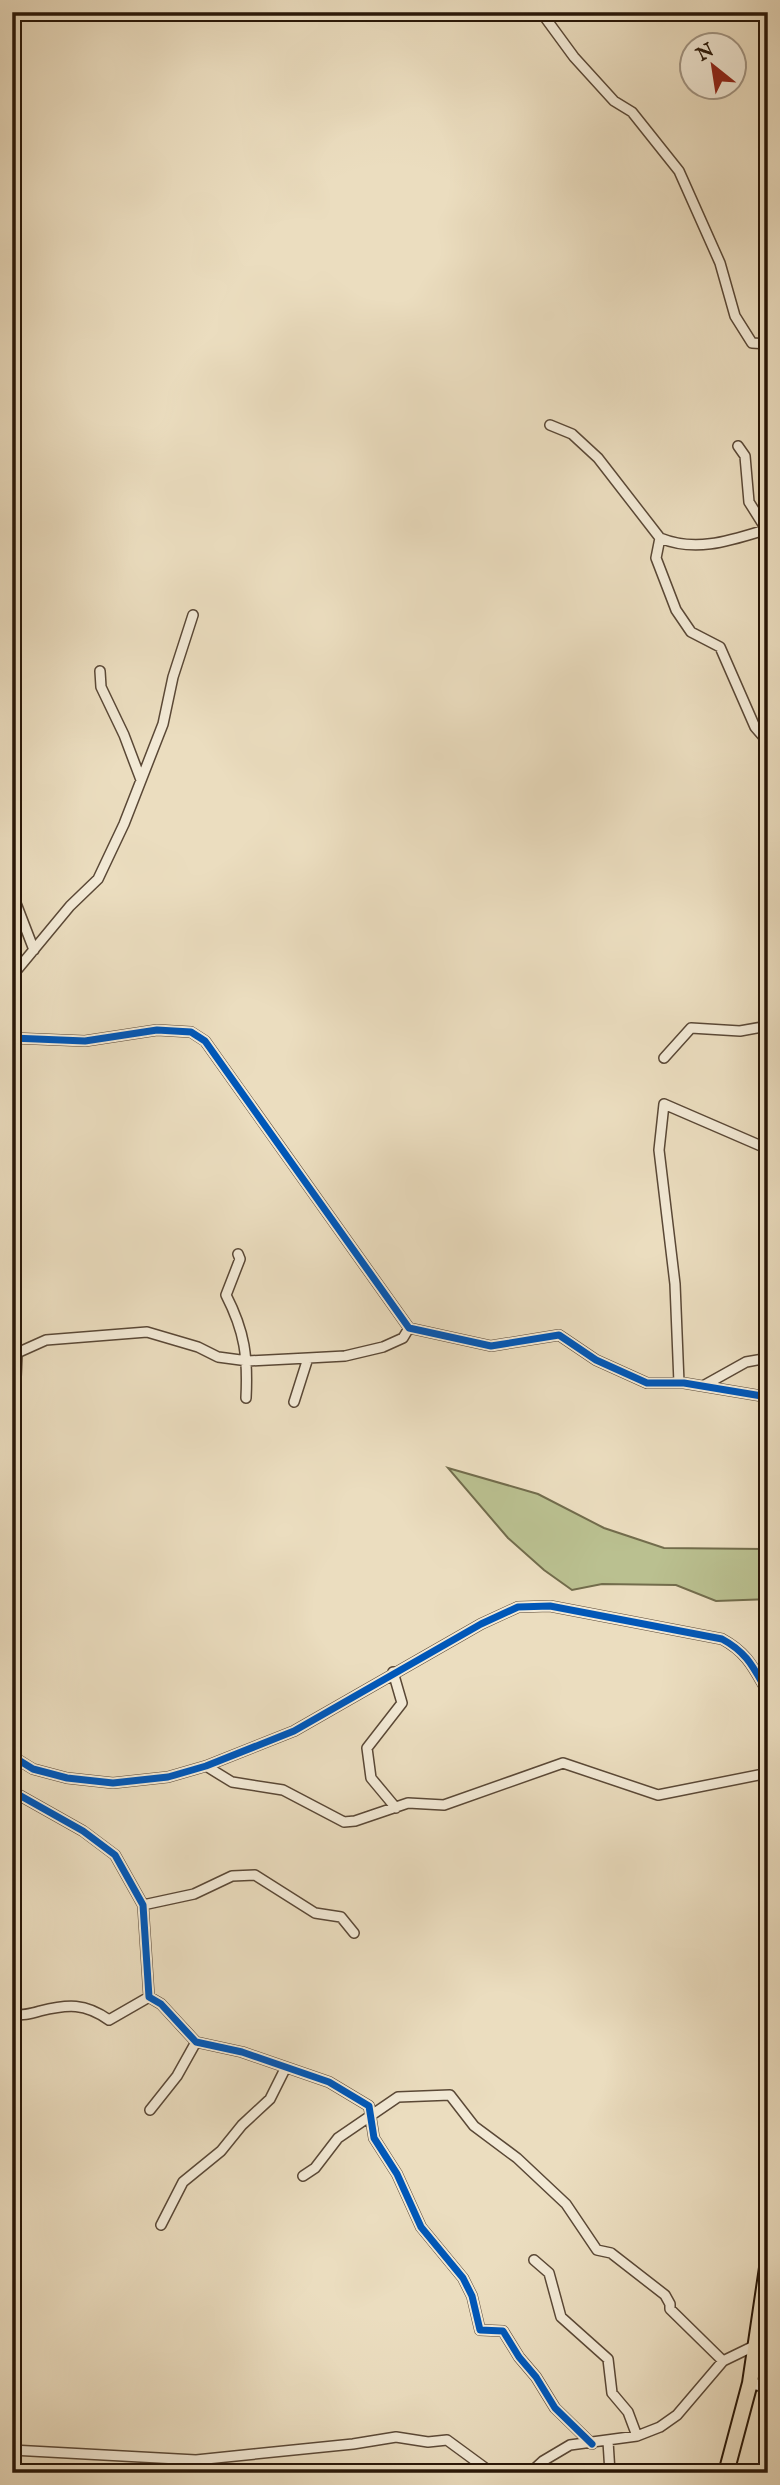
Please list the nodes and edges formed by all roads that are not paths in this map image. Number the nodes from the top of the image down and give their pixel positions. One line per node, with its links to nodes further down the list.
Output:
1 (541, 12): 2 (street)
2 (768, 344)
3 (550, 425): 6 (street)
4 (738, 446): 5 (street)
5 (767, 529): 6 (street)
6 (660, 538): 9 (street)
7 (193, 615): 10 (street)
8 (100, 671): 10 (street)
9 (768, 742)
10 (141, 780): 12 (street)
11 (12, 893): 12 (street)
12 (34, 950): 13 (street)
13 (12, 976)
14 (768, 1026): 16 (street)
15 (12, 1038): 19 (street)
16 (664, 1058)
17 (768, 1149): 24 (street)
18 (238, 1254): 22 (street)
19 (410, 1328): 20 (street); 24 (street)
20 (308, 1358): 22 (street); 28 (street)
21 (768, 1358): 25 (street)
22 (248, 1361): 23 (street); 27 (street)
23 (16, 1377)
24 (679, 1383): 25 (street)
25 (703, 1387): 26 (street)
26 (768, 1397)
27 (246, 1398)
28 (294, 1402)
29 (393, 1672): 30 (street); 32 (street); 35 (street)
30 (768, 1693)
31 (12, 1756): 32 (street)
32 (206, 1766): 35 (street)
33 (768, 1773): 35 (street)
34 (12, 1791): 36 (street)
35 (396, 1808)
36 (143, 1905): 37 (street); 38 (street)
37 (354, 1933)
38 (149, 1997): 39 (street); 40 (street)
39 (12, 2014)
40 (196, 2042): 41 (street); 42 (street)
41 (286, 2067): 43 (street); 45 (street)
42 (150, 2110)
43 (370, 2115): 44 (street); 49 (street); 54 (street)
44 (303, 2176)
45 (161, 2225)
46 (534, 2260): 52 (street)
47 (768, 2261): 48 (highway)
48 (756, 2345): 49 (street); 50 (highway)
49 (723, 2361): 52 (street)
50 (750, 2383): 51 (street); 59 (highway)
51 (768, 2386)
52 (637, 2437): 53 (street)
53 (608, 2441): 54 (street); 58 (street)
54 (592, 2444): 57 (street)
55 (12, 2450): 56 (street)
56 (492, 2473)
57 (530, 2473)
58 (610, 2473)
59 (726, 2473)

